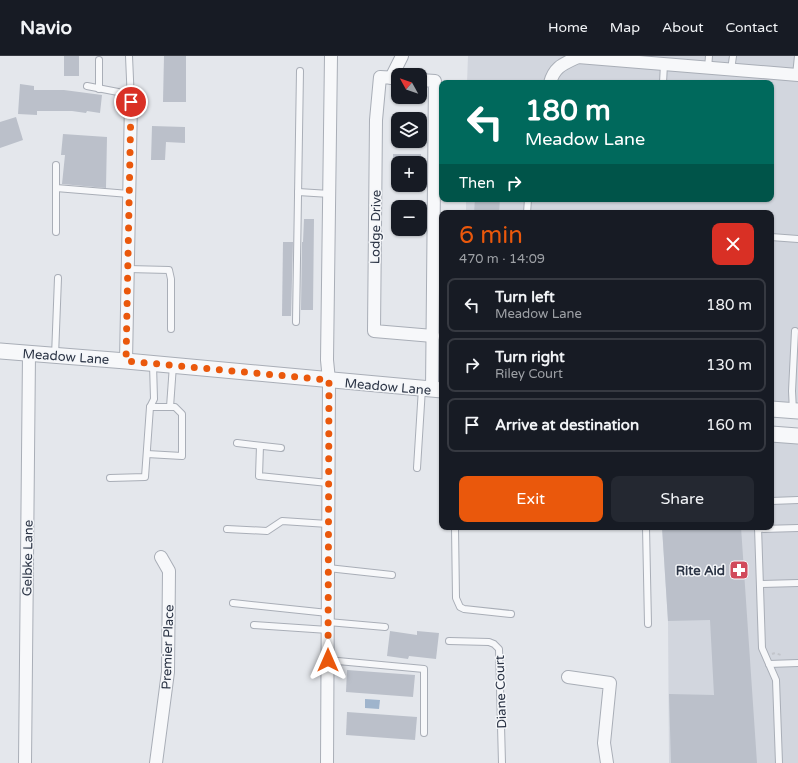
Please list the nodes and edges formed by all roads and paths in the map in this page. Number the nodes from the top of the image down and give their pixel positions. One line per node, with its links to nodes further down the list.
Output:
1 (130, 56): 21 (lane)
2 (328, 56): 26 (street)
3 (402, 56): 11 (street, Lodge Drive)
4 (733, 56): 12 (lane)
5 (798, 56): 14 (lane)
6 (572, 58): 7 (street); 17 (street)
7 (641, 59): 10 (street)
8 (99, 60): 20 (lane)
9 (708, 62): 10 (street); 12 (street)
10 (664, 64): 18 (lane)
11 (398, 68)
12 (731, 70): 14 (street)
13 (300, 71): 24 (lane)
14 (797, 75)
15 (391, 78): 35 (street, Lodge Drive)
16 (427, 80): 35 (street)
17 (551, 80)
18 (663, 80)
19 (86, 86): 20 (lane)
20 (99, 88): 21 (lane)
21 (131, 102): 25 (street)
22 (56, 164): 23 (lane)
23 (56, 188): 25 (lane); 27 (lane)
24 (298, 192): 26 (lane); 32 (lane)
25 (129, 194): 30 (street)
26 (330, 194): 42 (street)
27 (56, 232)
28 (774, 237): 29 (lane)
29 (798, 239)
30 (128, 269): 33 (lane); 39 (street)
31 (58, 278): 38 (lane)
32 (296, 322)
33 (171, 329)
34 (794, 331): 47 (lane)
35 (433, 336): 43 (street)
36 (0, 351): 37 (street, Meadow Lane)
37 (29, 354): 38 (street, Meadow Lane); 83 (street, Gelbke Lane)
38 (55, 356): 39 (street, Meadow Lane)
39 (126, 361): 40 (street, Meadow Lane)
40 (153, 364): 41 (street, Meadow Lane); 44 (lane)
41 (173, 365): 42 (street, Meadow Lane); 45 (lane)
42 (329, 380): 43 (street, Meadow Lane); 56 (street)
43 (432, 390): 54 (lane)
44 (150, 407): 45 (lane); 53 (lane)
45 (170, 407): 53 (lane)
46 (774, 409): 47 (street)
47 (796, 411)
48 (774, 434): 49 (street)
49 (798, 436)
50 (237, 443): 51 (lane)
51 (260, 446): 52 (lane); 56 (lane)
52 (281, 448)
53 (146, 454): 55 (lane)
54 (418, 468)
55 (110, 478)
56 (328, 483): 59 (street)
57 (774, 500): 58 (lane)
58 (798, 500)
59 (328, 524): 60 (lane); 67 (street)
60 (226, 528)
61 (774, 528): 62 (lane)
62 (798, 528)
63 (455, 530): 72 (lane)
64 (646, 530): 74 (lane)
65 (758, 530): 70 (lane)
66 (161, 557): 84 (street, Premier Place)
67 (328, 568): 68 (lane); 73 (street)
68 (392, 575)
69 (798, 583): 70 (lane)
70 (760, 584): 80 (lane)
71 (233, 603): 73 (lane)
72 (511, 614)
73 (328, 621): 75 (lane); 76 (lane); 78 (street)
74 (648, 624)
75 (254, 625)
76 (385, 627)
77 (450, 641): 86 (lane, Diane Court)
78 (328, 660): 82 (lane); 85 (street)
79 (798, 663): 80 (lane)
80 (769, 664): 88 (lane)
81 (568, 677): 87 (street)
82 (424, 733)
83 (25, 763)
84 (156, 763)
85 (327, 763)
86 (502, 763)
87 (607, 763)
88 (779, 763)

